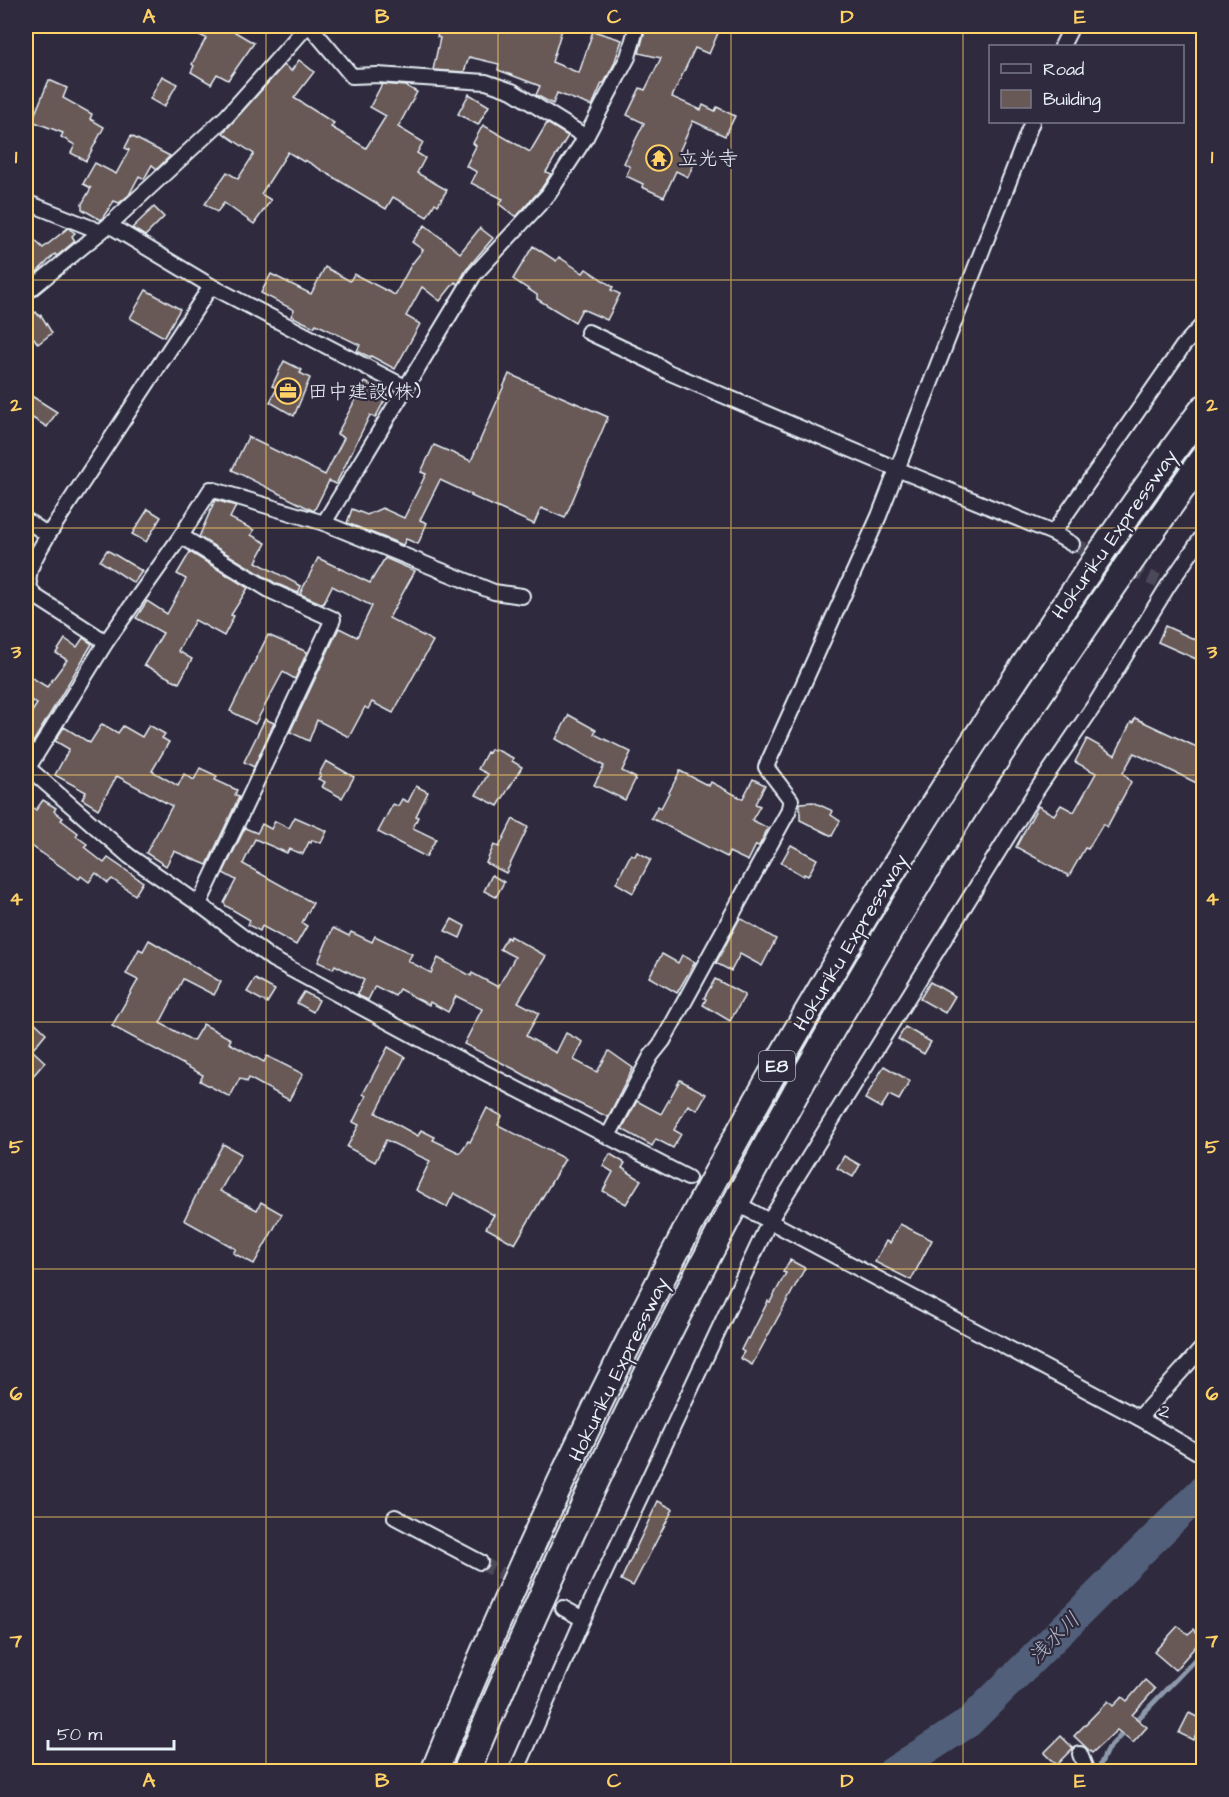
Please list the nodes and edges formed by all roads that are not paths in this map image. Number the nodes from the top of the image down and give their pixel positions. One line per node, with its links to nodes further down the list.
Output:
1 (308, 26): 6 (street); 8 (street)
2 (638, 26): 6 (street)
3 (1072, 26): 4 (street)
4 (1062, 45)
5 (1032, 123): 16 (street)
6 (586, 137): 13 (street)
7 (26, 202): 8 (street)
8 (104, 228): 9 (street); 10 (street)
9 (211, 286): 13 (street); 20 (street)
10 (26, 293)
11 (1203, 323): 19 (street)
12 (588, 332): 16 (street)
13 (405, 387): 18 (street)
14 (1203, 408): 40 (highway, Hokuriku Expressway / E8)
15 (1203, 457): 41 (highway, Hokuriku Expressway / E8)
16 (897, 469): 19 (street); 28 (street)
17 (26, 520): 20 (street)
18 (324, 523): 22 (street); 24 (street)
19 (1053, 533): 23 (street)
20 (48, 534): 25 (street)
21 (1203, 534): 31 (street)
22 (181, 536): 25 (street); 27 (street)
23 (1072, 544)
24 (522, 596)
25 (106, 642): 26 (street)
26 (26, 768): 27 (street)
27 (199, 904): 28 (street)
28 (608, 1136): 29 (street)
29 (688, 1178)
30 (745, 1208): 31 (street, 2)
31 (770, 1220): 33 (street, 2); 38 (street)
32 (1203, 1346): 33 (street)
33 (1139, 1418): 34 (street, 2)
34 (1203, 1456)
35 (395, 1517): 36 (street)
36 (480, 1562)
37 (563, 1608): 38 (street)
38 (583, 1619): 42 (street)
39 (1080, 1754): 43 (street)
40 (434, 1772)
41 (466, 1772)
42 (516, 1772)
43 (1087, 1772)

